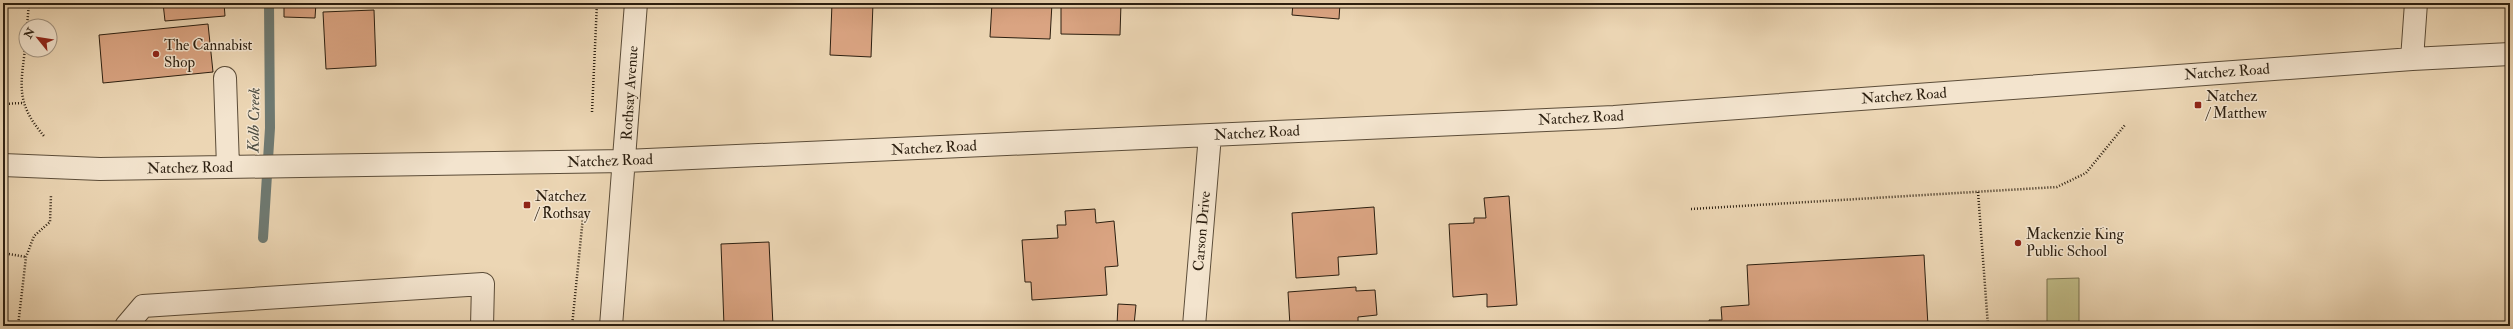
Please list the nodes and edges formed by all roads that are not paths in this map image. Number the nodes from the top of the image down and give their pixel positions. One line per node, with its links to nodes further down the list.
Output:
1 (636, 3): 7 (street, Rothsay Avenue)
2 (2416, 3): 4 (street)
3 (2510, 54): 4 (street, Natchez Road)
4 (2412, 59): 6 (street, Natchez Road)
5 (225, 78): 9 (street)
6 (1210, 135): 7 (street, Natchez Road); 13 (street, Carson Drive)
7 (625, 161): 9 (street, Natchez Road); 12 (street, Rothsay Avenue)
8 (3, 165): 9 (street, Natchez Road)
9 (228, 167)
10 (126, 326): 11 (street)
11 (482, 326)
12 (611, 326)
13 (1194, 326)

